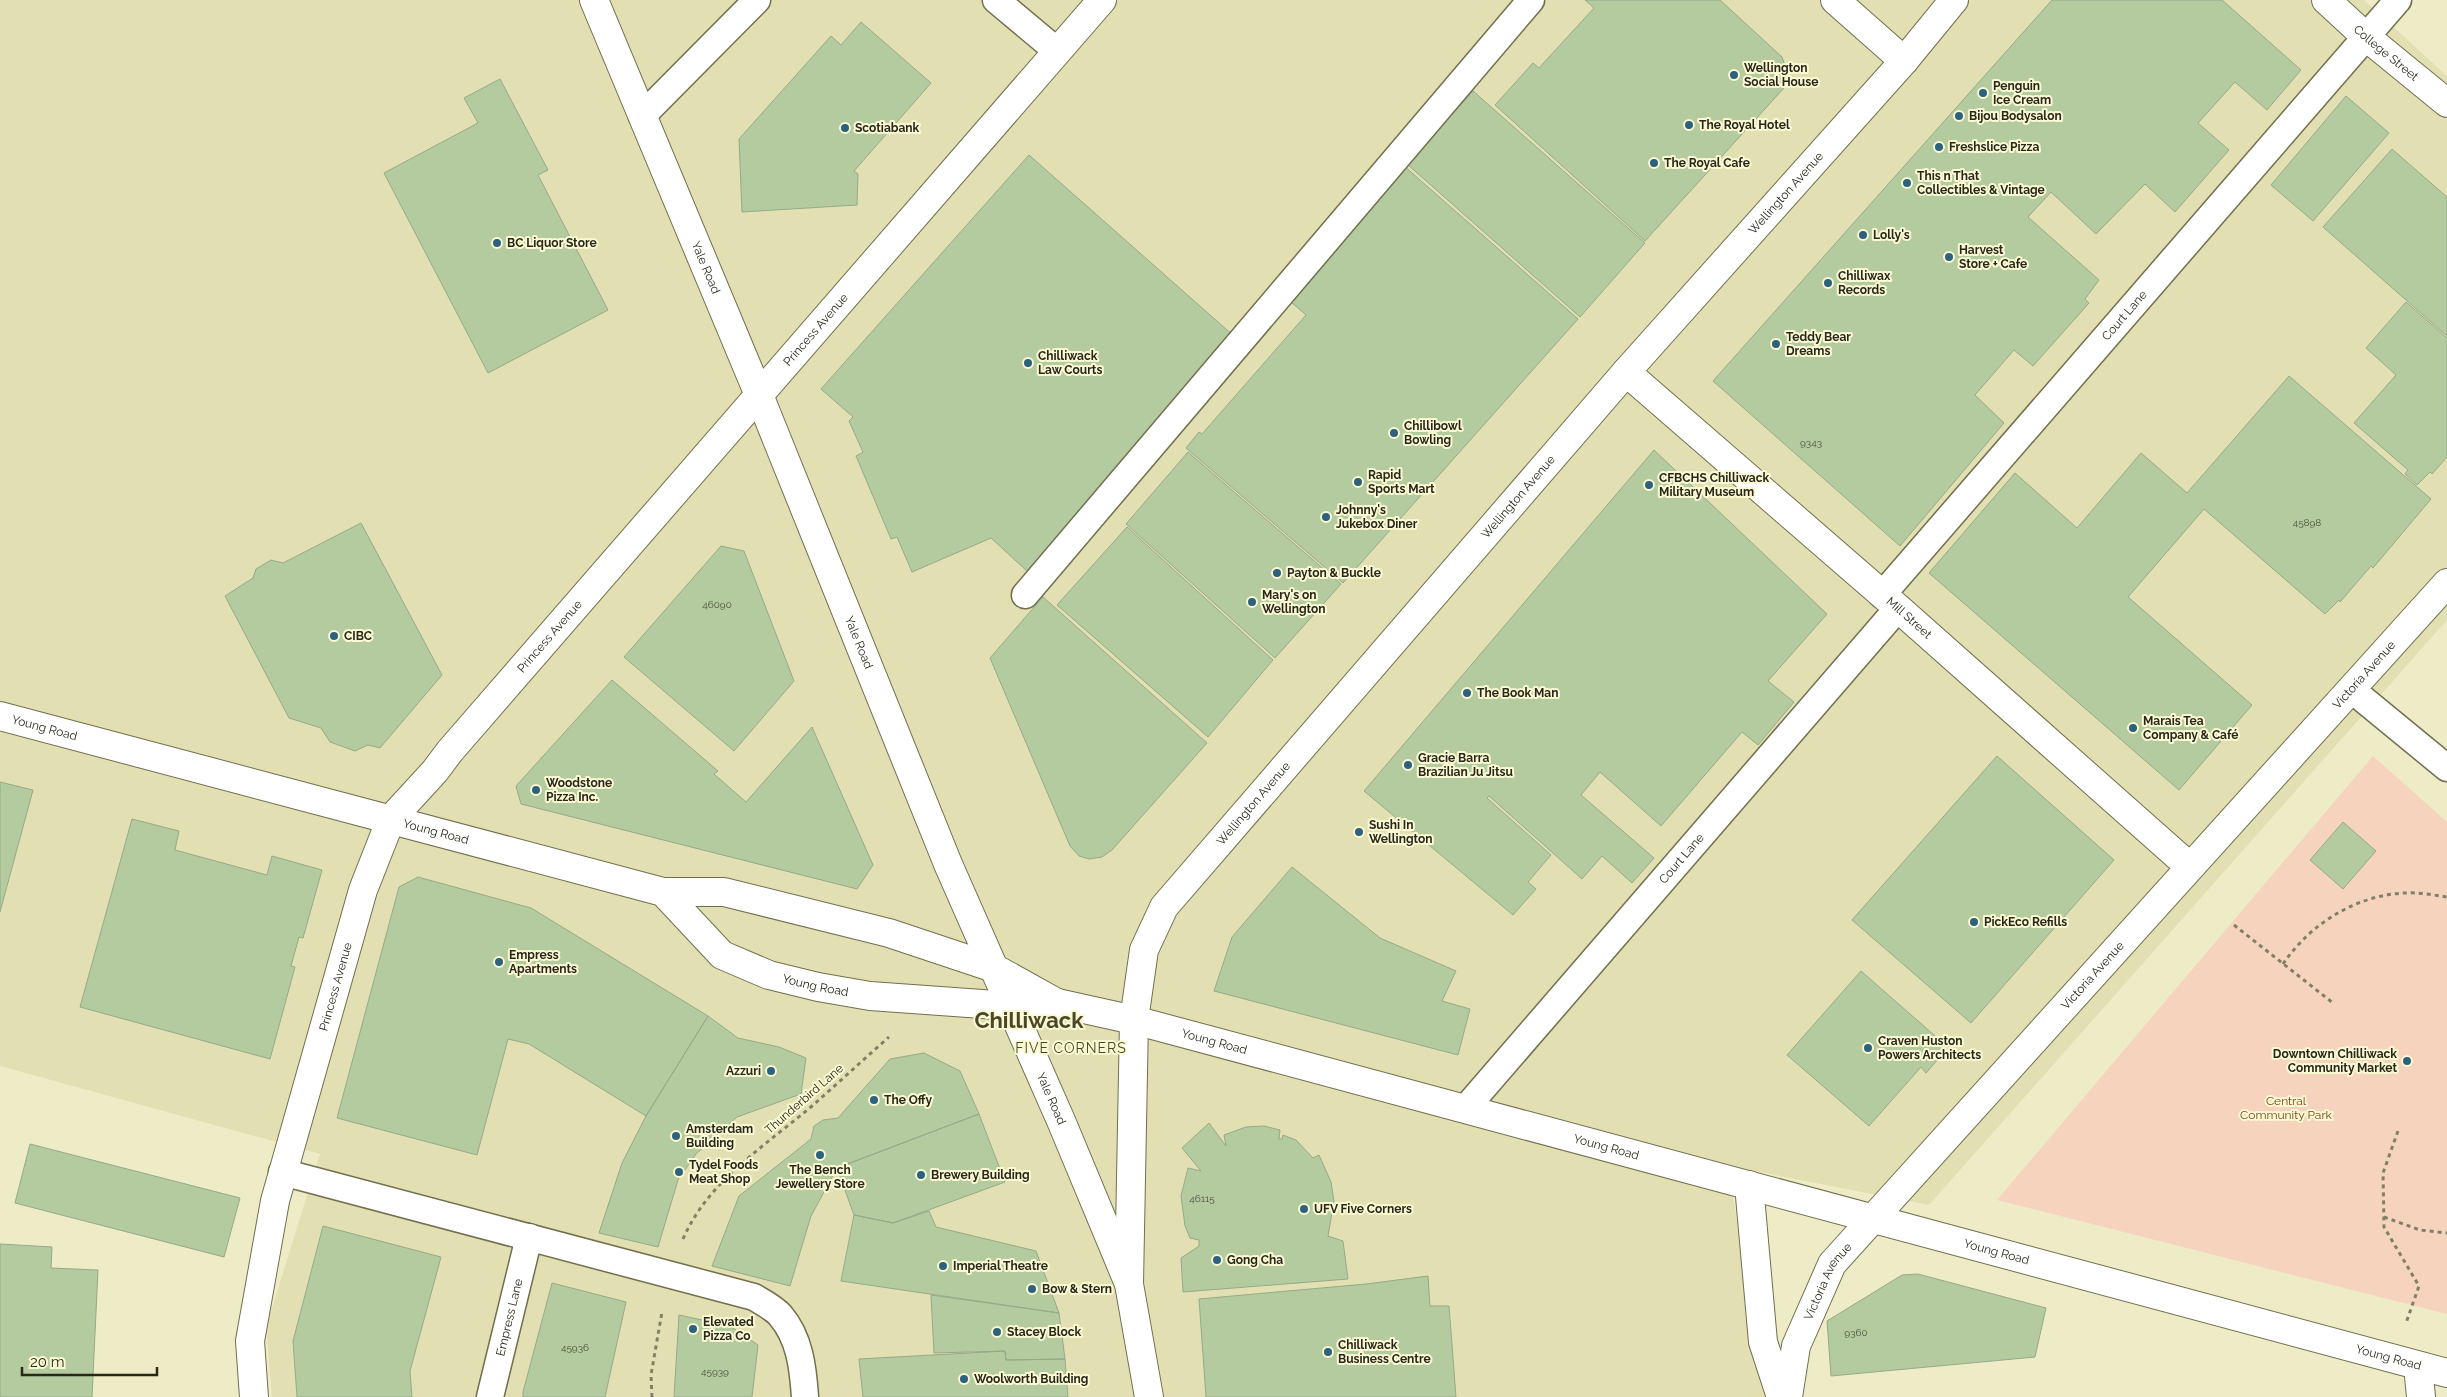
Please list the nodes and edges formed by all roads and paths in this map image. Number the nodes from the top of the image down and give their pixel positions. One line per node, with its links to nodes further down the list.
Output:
1 (594, 0): 14 (street, Yale Road)
2 (757, 0): 14 (lane)
3 (996, 0): 11 (lane)
4 (1102, 0): 11 (street, Princess Avenue)
5 (1531, 0): 18 (lane)
6 (1835, 0): 12 (street)
7 (1954, 0): 12 (street, Wellington Avenue)
8 (2326, 0): 10 (street, College Street)
9 (2398, 0): 10 (lane, Court Lane)
10 (2365, 36): 13 (street, College Street); 19 (lane, Court Lane)
11 (1057, 51): 16 (street, Princess Avenue)
12 (1904, 61): 15 (street, Wellington Avenue)
13 (2447, 103)
14 (642, 116): 16 (street, Yale Road)
15 (1626, 372): 19 (street, Mill Street); 33 (street, Wellington Avenue)
16 (759, 395): 23 (street, Princess Avenue); 29 (street, Yale Road)
17 (2447, 583): 20 (street, Victoria Avenue)
18 (1025, 595)
19 (1890, 602): 24 (street, Mill Street); 35 (lane, Court Lane)
20 (2352, 690): 22 (lane); 24 (street, Victoria Avenue)
21 (0, 716): 23 (street, Young Road)
22 (2447, 768)
23 (391, 819): 25 (street, Young Road); 37 (street, Princess Avenue)
24 (2190, 867): 40 (street, Victoria Avenue)
25 (662, 892): 29 (street); 32 (street, Young Road)
26 (2447, 897): 28 (path)
27 (2234, 925): 28 (path)
28 (2283, 964): 31 (path)
29 (994, 968): 30 (street); 32 (street, Yale Road)
30 (1057, 1003): 32 (street, Young Road); 33 (street, Young Road)
31 (2333, 1004)
32 (1010, 1006): 44 (street, Yale Road)
33 (1134, 1020): 35 (street, Young Road); 44 (street, Yale Road)
34 (891, 1035): 43 (path, Thunderbird Lane)
35 (1465, 1109): 38 (street, Young Road)
36 (2398, 1131): 39 (path)
37 (282, 1172): 42 (lane); 48 (street, Princess Avenue)
38 (1749, 1185): 40 (street, Young Road); 53 (street)
39 (2384, 1217): 41 (path); 45 (path)
40 (1875, 1218): 46 (street, Young Road); 54 (street, Victoria Avenue)
41 (2447, 1233)
42 (529, 1237): 43 (lane); 49 (lane, Empress Lane)
43 (668, 1274): 50 (path, Thunderbird Lane); 51 (lane)
44 (1129, 1284): 52 (street, Yale Road)
45 (2406, 1324)
46 (2418, 1366): 47 (street, Young Road); 55 (street)
47 (2447, 1374)
48 (254, 1397)
49 (490, 1397)
50 (652, 1397)
51 (805, 1397)
52 (1150, 1397)
53 (1780, 1397)
54 (1788, 1397)
55 (2421, 1397)

